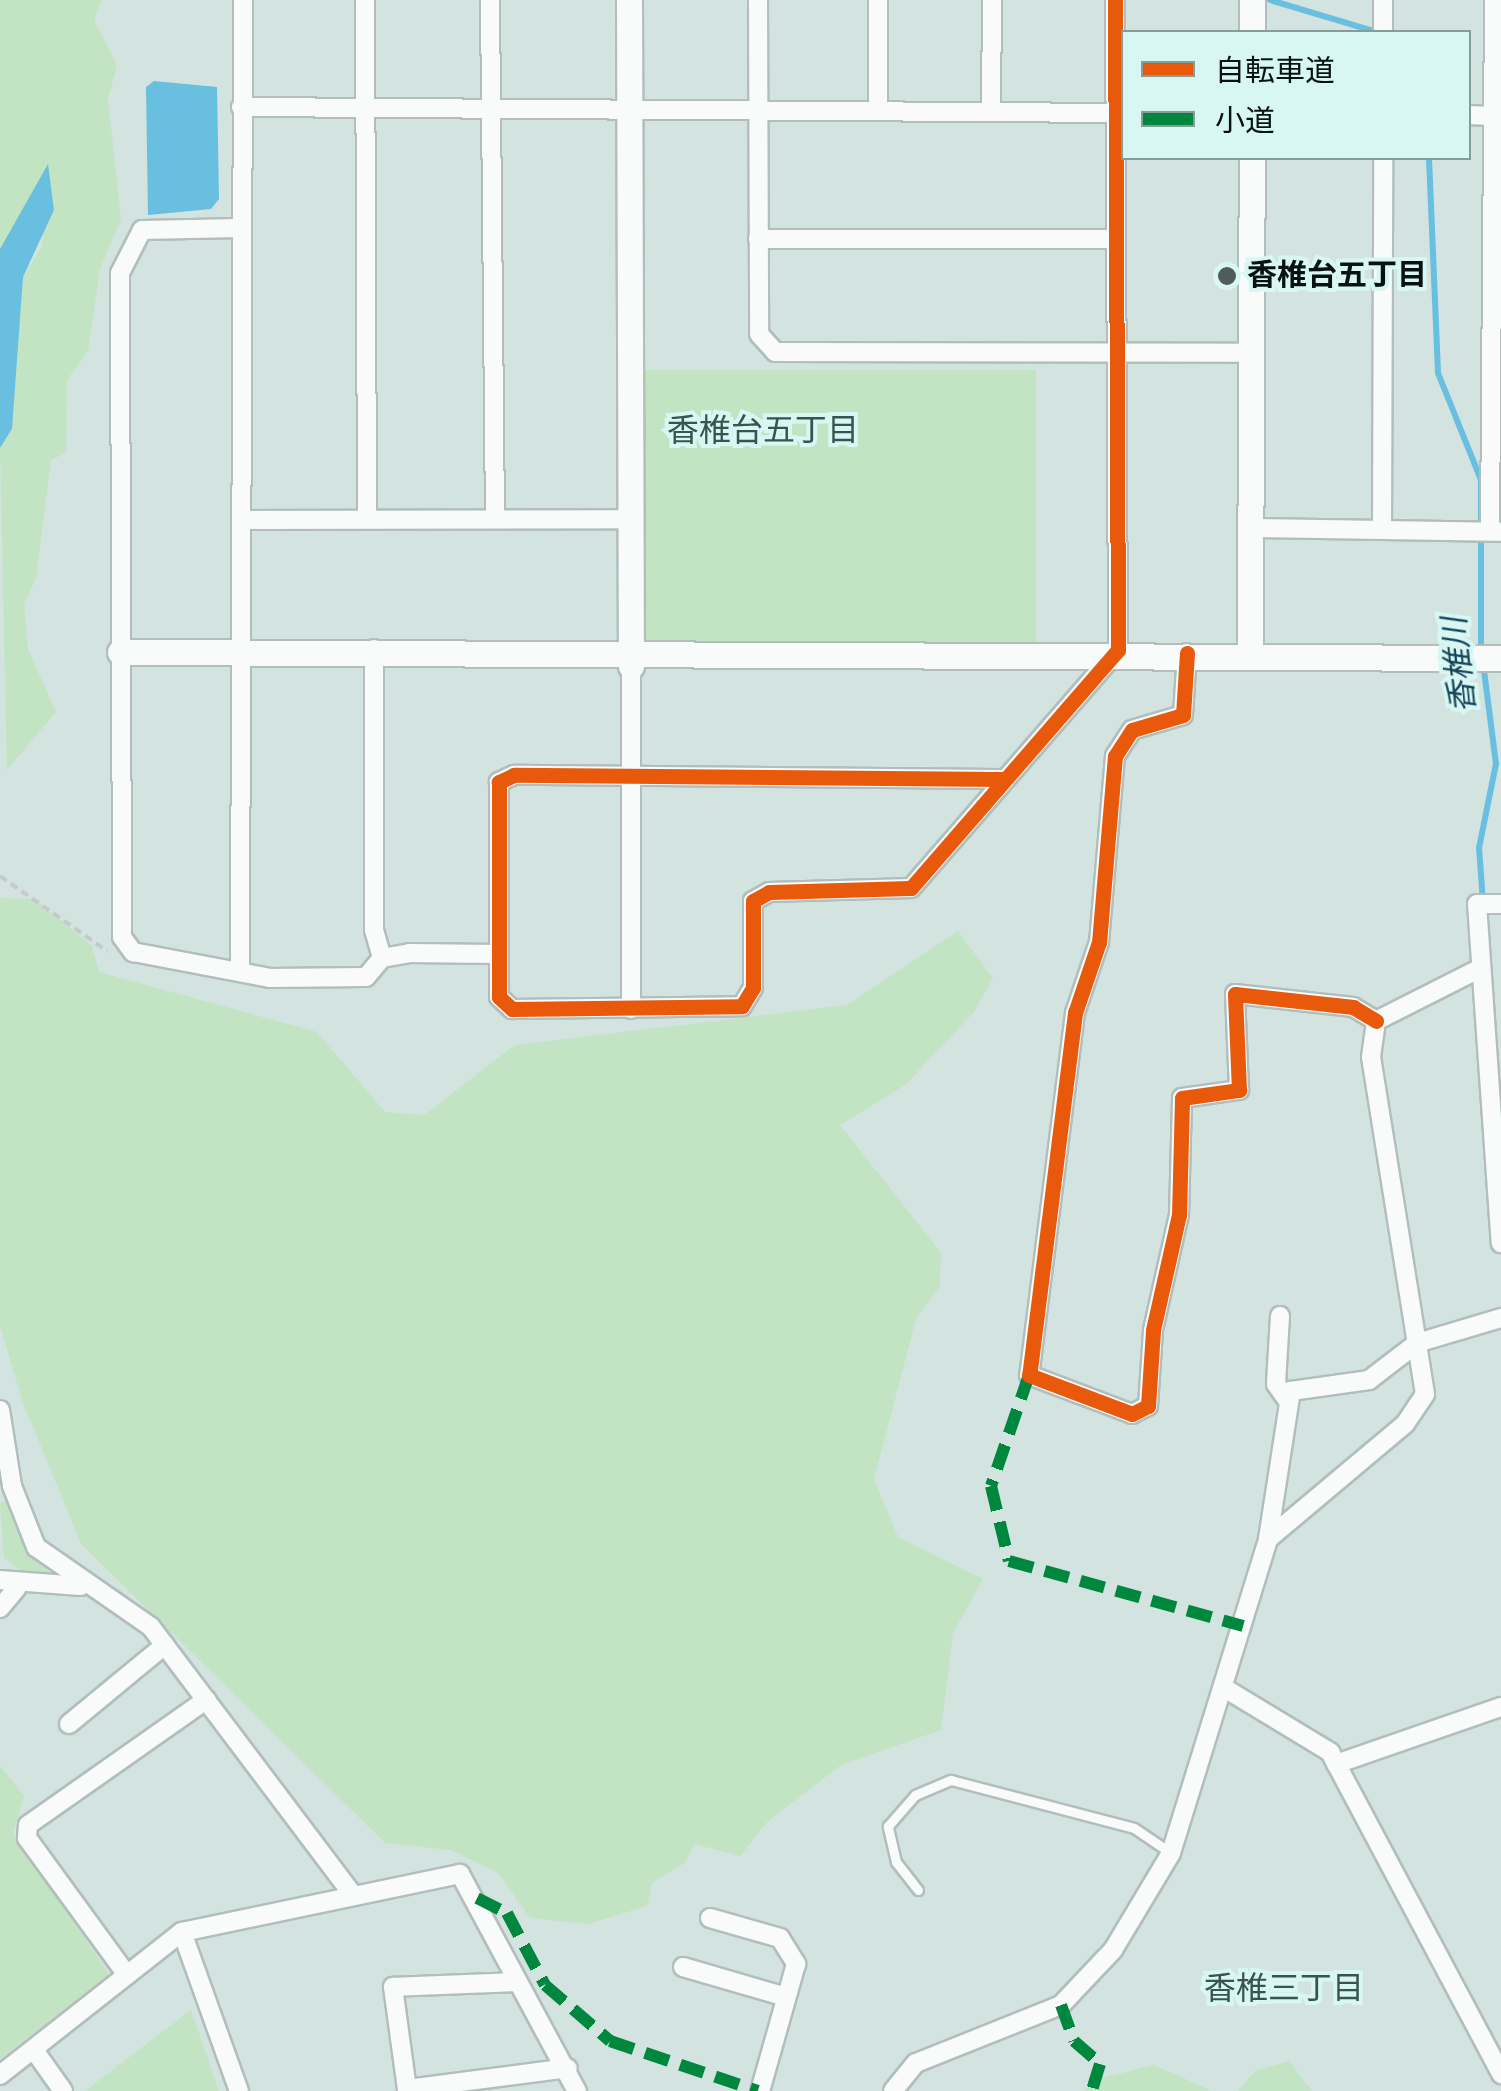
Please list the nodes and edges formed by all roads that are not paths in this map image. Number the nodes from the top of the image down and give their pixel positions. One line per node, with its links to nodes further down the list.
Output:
1 (243, 0): 15 (street)
2 (364, 0): 14 (street)
3 (490, 0): 16 (street)
4 (629, 0): 18 (street)
5 (758, 0): 19 (street)
6 (878, 0): 17 (street)
7 (992, 0): 20 (street)
8 (1115, 0): 21 (street)
9 (1252, 0): 12 (street)
10 (1383, 0): 13 (street)
11 (1494, 0): 23 (street)
12 (1252, 30)
13 (1383, 30)
14 (366, 107): 15 (street); 16 (street); 31 (street)
15 (242, 108): 26 (street)
16 (492, 108): 18 (street); 32 (street)
17 (878, 108): 19 (street); 20 (street)
18 (629, 109): 19 (street); 33 (street)
19 (758, 110): 27 (street)
20 (991, 110): 21 (street)
21 (1118, 112): 28 (street)
22 (1471, 115): 23 (street)
23 (1497, 116): 37 (street)
24 (1252, 160): 30 (street)
25 (1383, 160): 36 (street)
26 (240, 228): 34 (street); 41 (street)
27 (758, 239): 28 (street); 29 (street)
28 (1116, 239): 29 (street)
29 (1116, 353): 30 (street); 39 (street)
30 (1251, 353): 35 (street)
31 (367, 518): 32 (street); 34 (street)
32 (494, 519): 33 (street)
33 (629, 519): 44 (street)
34 (243, 520): 40 (street)
35 (1250, 528): 36 (street); 43 (street)
36 (1382, 528): 37 (street)
37 (1496, 532)
38 (374, 649): 40 (street); 44 (street); 50 (street)
39 (1118, 650): 42 (street); 44 (street); 47 (street)
40 (242, 651): 41 (street); 52 (street)
41 (120, 652): 52 (street)
42 (1186, 653): 43 (street); 54 (street)
43 (1250, 653): 45 (street)
44 (631, 657): 46 (street)
45 (1501, 658)
46 (631, 776): 47 (street); 49 (street); 53 (street)
47 (1004, 779): 53 (street)
48 (1501, 904): 51 (street)
49 (498, 954): 50 (street); 53 (street)
50 (382, 958): 52 (street)
51 (1479, 969): 54 (street); 55 (street)
52 (240, 971)
53 (631, 1009)
54 (1376, 1021): 58 (street)
55 (1501, 1243)
56 (1280, 1316): 59 (street)
57 (1501, 1318): 58 (street)
58 (1417, 1344): 59 (street); 61 (street)
59 (1287, 1400): 61 (street)
60 (0, 1410): 63 (street)
61 (1268, 1539): 66 (street)
62 (9, 1584): 63 (street); 64 (street)
63 (81, 1586): 65 (street)
64 (0, 1608)
65 (165, 1645): 67 (street); 69 (street)
66 (1226, 1688): 70 (street); 71 (street)
67 (206, 1700): 73 (street); 77 (street)
68 (1501, 1707): 70 (street)
69 (69, 1724)
70 (1336, 1764): 82 (street)
71 (1171, 1853): 72 (lane); 88 (street)
72 (918, 1890)
73 (353, 1895): 75 (street); 78 (street)
74 (710, 1918): 79 (street)
75 (182, 1932): 77 (street); 85 (street)
76 (683, 1967): 79 (street)
77 (126, 1975): 80 (street)
78 (515, 1982): 81 (street); 81 (street)
79 (786, 1997): 87 (street)
80 (34, 2050): 83 (street); 84 (street)
81 (568, 2068): 86 (street)
82 (1501, 2074)
83 (0, 2075)
84 (63, 2091)
85 (239, 2091)
86 (577, 2091)
87 (760, 2091)
88 (894, 2091)

